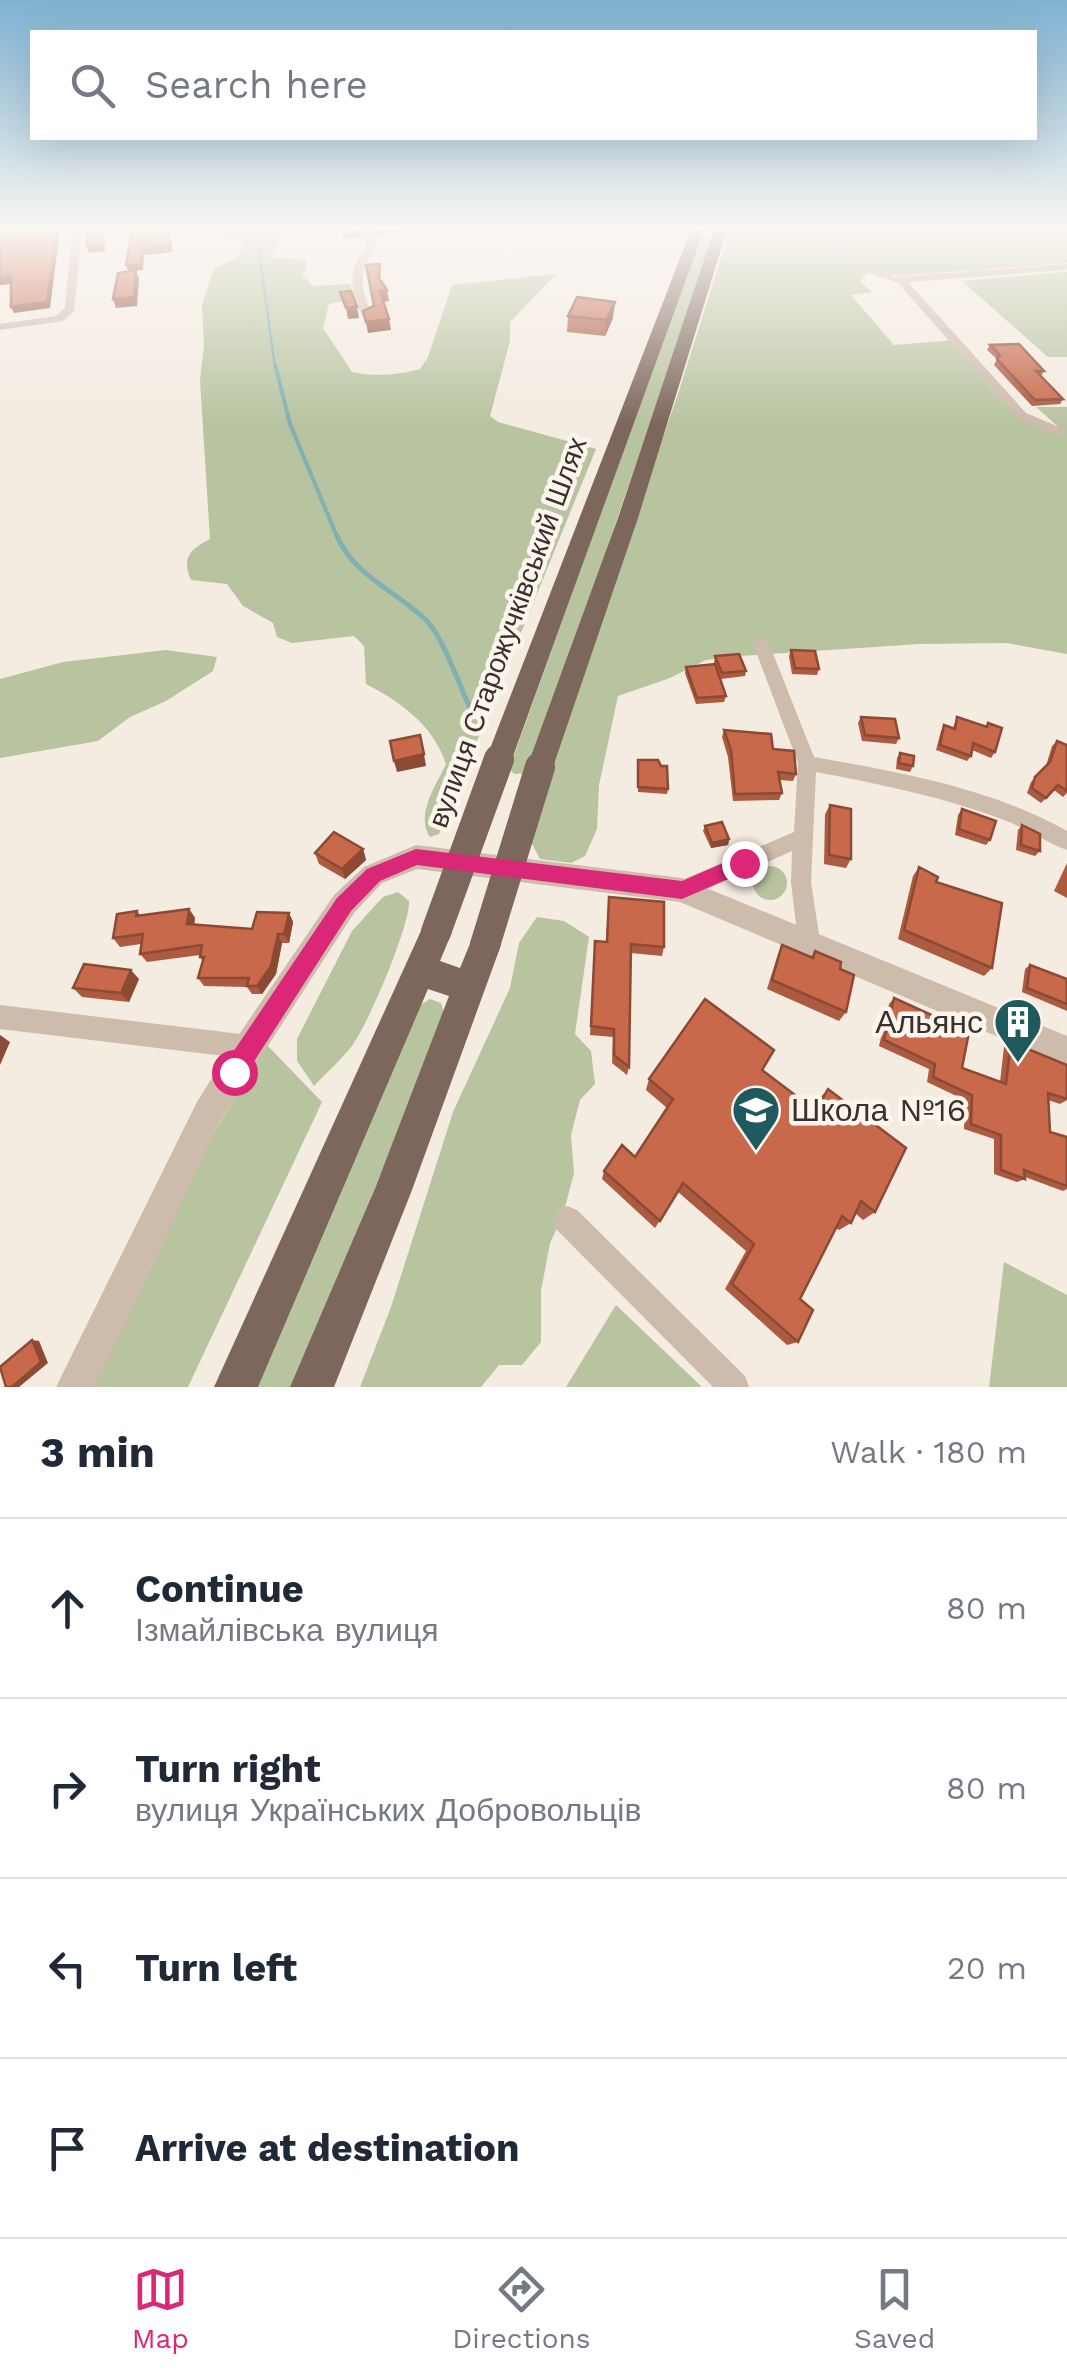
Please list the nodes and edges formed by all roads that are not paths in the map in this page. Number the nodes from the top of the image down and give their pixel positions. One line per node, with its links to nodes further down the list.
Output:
1 (71, 295): 7 (street)
2 (358, 295): 6 (street)
3 (673, 295): 15 (main road, вулиця Старожучківський Шлях, bridge)
4 (699, 295): 16 (main road, bridge)
5 (914, 295): 8 (street)
6 (367, 315)
7 (0, 327)
8 (1059, 432)
9 (760, 641): 10 (street)
10 (807, 763): 11 (street); 12 (street)
11 (803, 837): 13 (street); 14 (street)
12 (1067, 841)
13 (682, 890): 14 (street); 18 (street)
14 (809, 941): 19 (street)
15 (421, 971): 16 (main road); 22 (main road, вулиця Старожучківський Шлях)
16 (470, 987): 23 (main road)
17 (0, 1017): 18 (street)
18 (249, 1047): 21 (street)
19 (1067, 1051)
20 (566, 1220): 24 (street)
21 (75, 1387)
22 (236, 1387)
23 (312, 1387)
24 (734, 1387)

